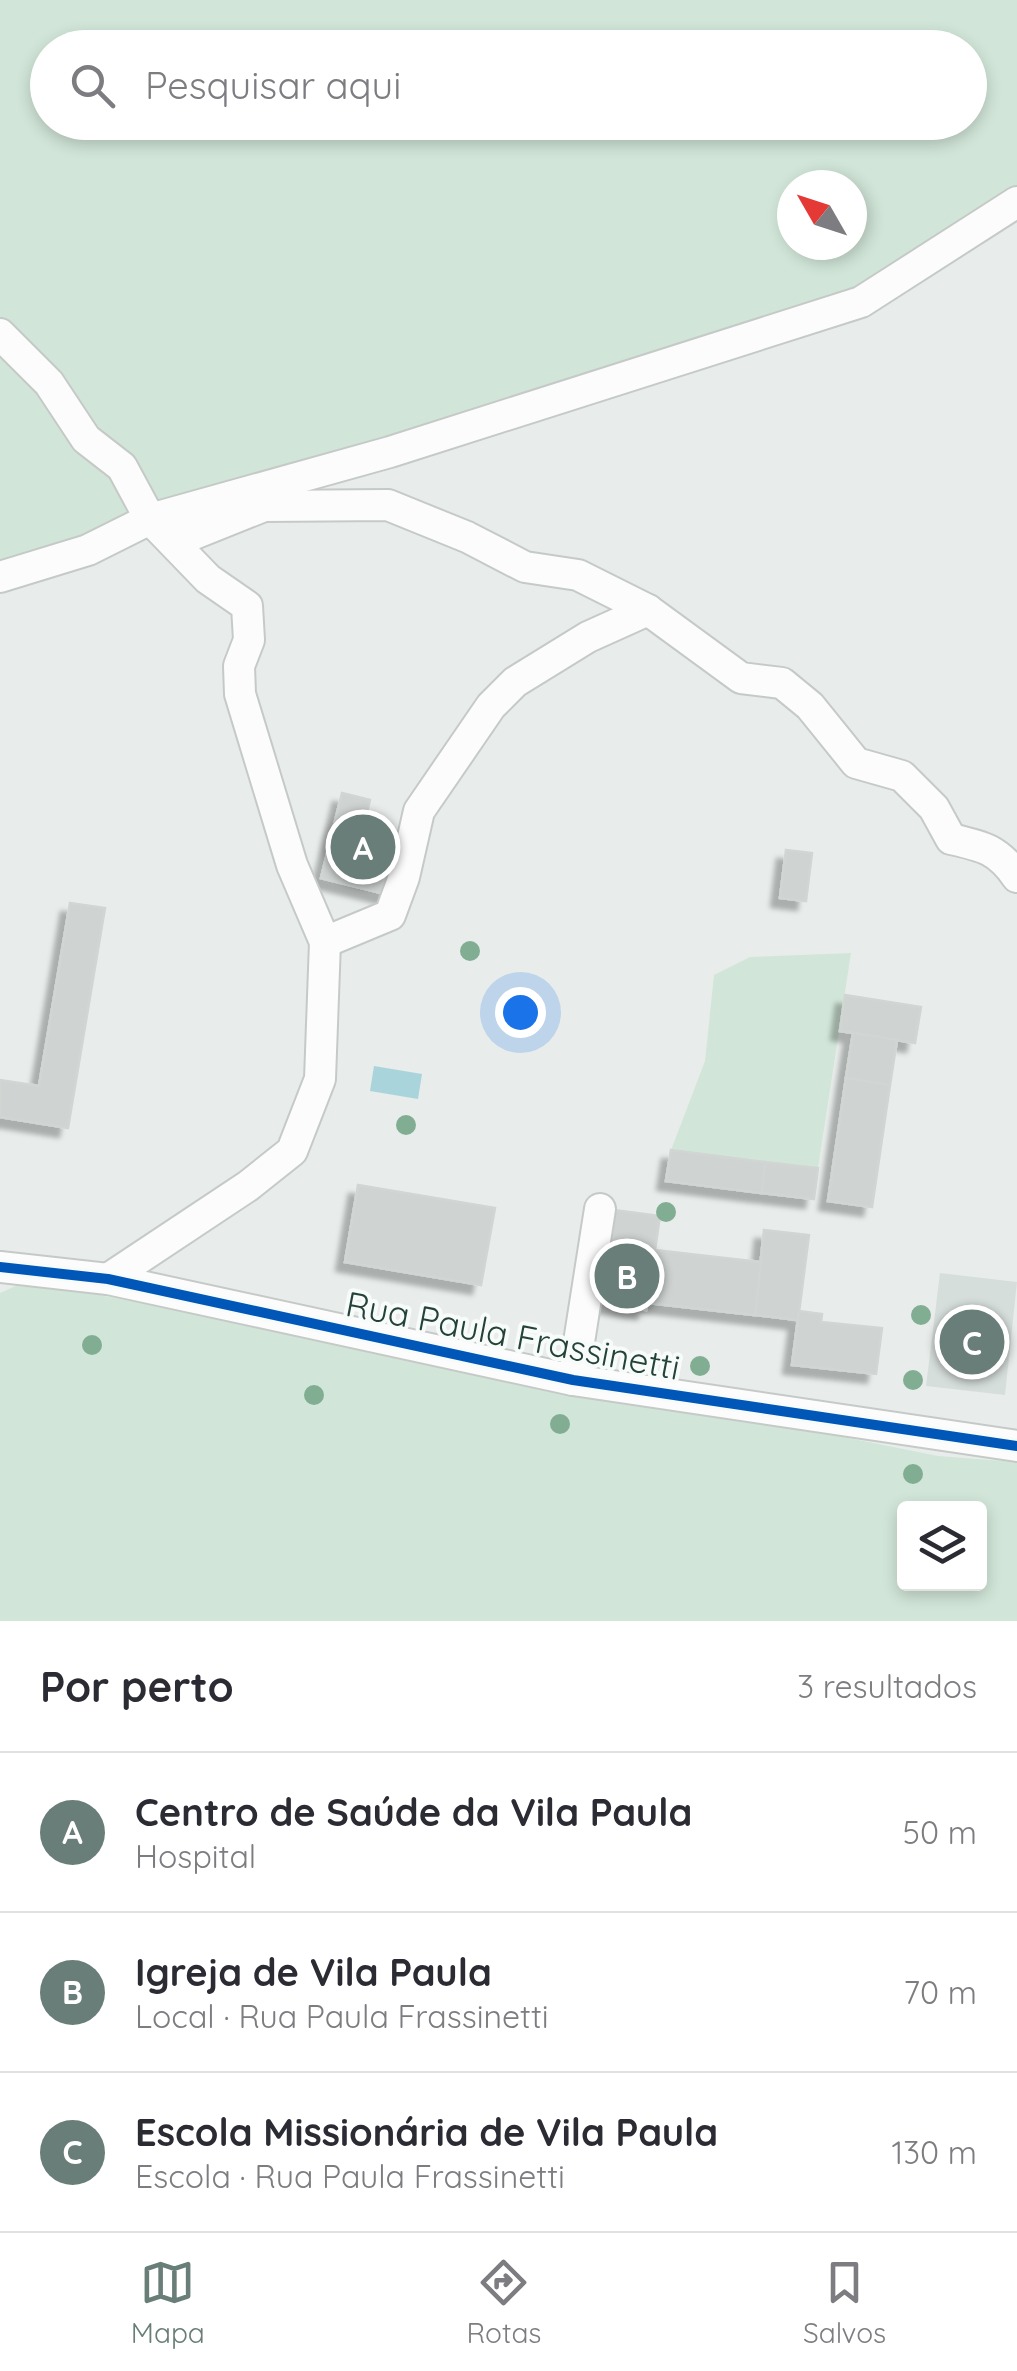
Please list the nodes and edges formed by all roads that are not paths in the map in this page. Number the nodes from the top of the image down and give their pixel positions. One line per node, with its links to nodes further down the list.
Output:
1 (1017, 202): 3 (street)
2 (0, 334): 3 (street)
3 (150, 518): 4 (street); 5 (street)
4 (174, 542): 6 (street); 8 (street)
5 (0, 577)
6 (648, 610): 7 (street); 8 (street)
7 (1017, 877)
8 (325, 942): 11 (street)
9 (600, 1209): 12 (street)
10 (0, 1267): 11 (street, Rua Paula Frassinetti)
11 (108, 1280): 12 (street, Rua Paula Frassinetti)
12 (573, 1380): 13 (street, Rua Paula Frassinetti)
13 (1017, 1446)

